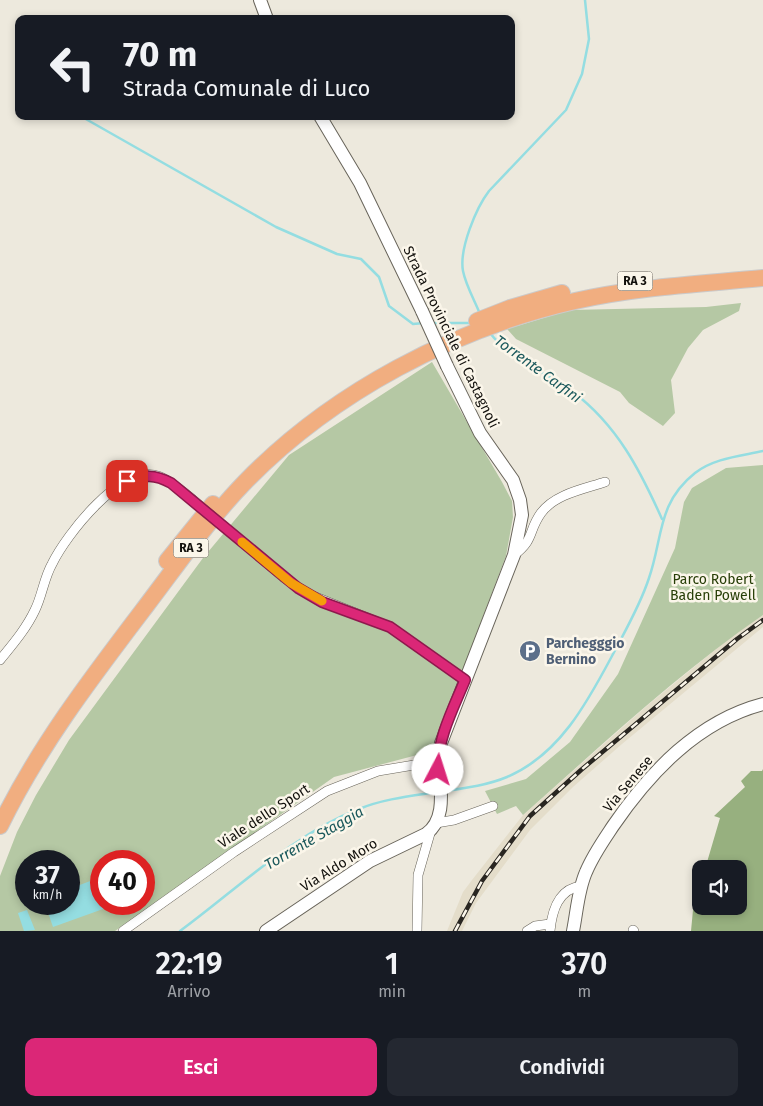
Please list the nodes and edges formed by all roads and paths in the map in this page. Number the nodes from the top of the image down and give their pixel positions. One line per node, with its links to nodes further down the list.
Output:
1 (260, 0): 2 (street)
2 (266, 15)
3 (322, 120): 9 (street, Strada Provinciale di Castagnoli, bridge)
4 (763, 268): 6 (highway, RA 3)
5 (763, 278): 6 (highway, RA 3)
6 (512, 313): 7 (highway, RA 3)
7 (451, 336): 15 (highway, RA 3); 17 (highway, RA 3)
8 (605, 482): 9 (street)
9 (514, 555): 11 (street, Strada Provinciale di Castagnoli)
10 (0, 660): 11 (street, bridge)
11 (465, 680): 14 (street, Strada Provinciale di Castagnoli)
12 (763, 699): 13 (street, Via Senese)
13 (757, 706): 19 (street, Via Senese)
14 (438, 766): 18 (street, Strada Provinciale di Castagnoli); 21 (street, Viale dello Sport)
15 (0, 804)
16 (493, 806): 18 (street)
17 (0, 826)
18 (434, 827): 22 (street, Via Aldo Moro); 23 (street)
19 (581, 886): 20 (street); 25 (street, Via Senese)
20 (550, 927): 24 (street)
21 (123, 931)
22 (266, 931)
23 (417, 931)
24 (527, 931)
25 (573, 931)

